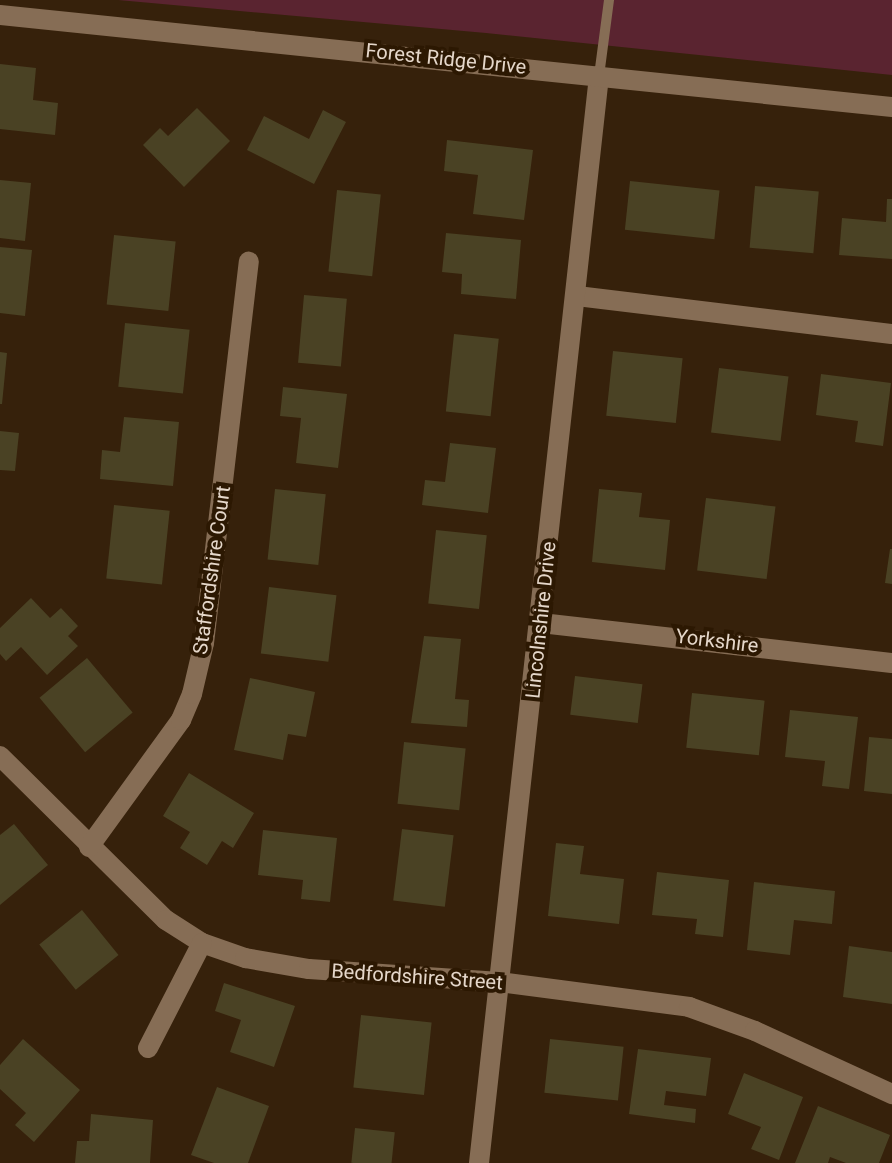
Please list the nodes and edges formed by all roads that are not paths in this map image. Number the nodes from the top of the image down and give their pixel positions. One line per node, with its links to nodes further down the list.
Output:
1 (609, 0): 3 (lane)
2 (0, 15): 3 (street, Forest Ridge Drive)
3 (599, 76): 4 (street, Forest Ridge Drive); 6 (street, Lincolnshire Drive)
4 (892, 107)
5 (249, 262): 11 (street, Staffordshire Court)
6 (577, 296): 7 (street); 8 (street, Lincolnshire Drive)
7 (892, 334)
8 (541, 623): 9 (street, Yorkshire); 13 (street, Lincolnshire Drive)
9 (892, 663)
10 (0, 756): 11 (street, Bedfordshire Street)
11 (89, 847): 12 (street, Bedfordshire Street)
12 (202, 943): 13 (street, Bedfordshire Street); 14 (street)
13 (500, 982): 15 (street, Bedfordshire Street); 16 (street, Lincolnshire Drive)
14 (148, 1048)
15 (892, 1094)
16 (479, 1163)

